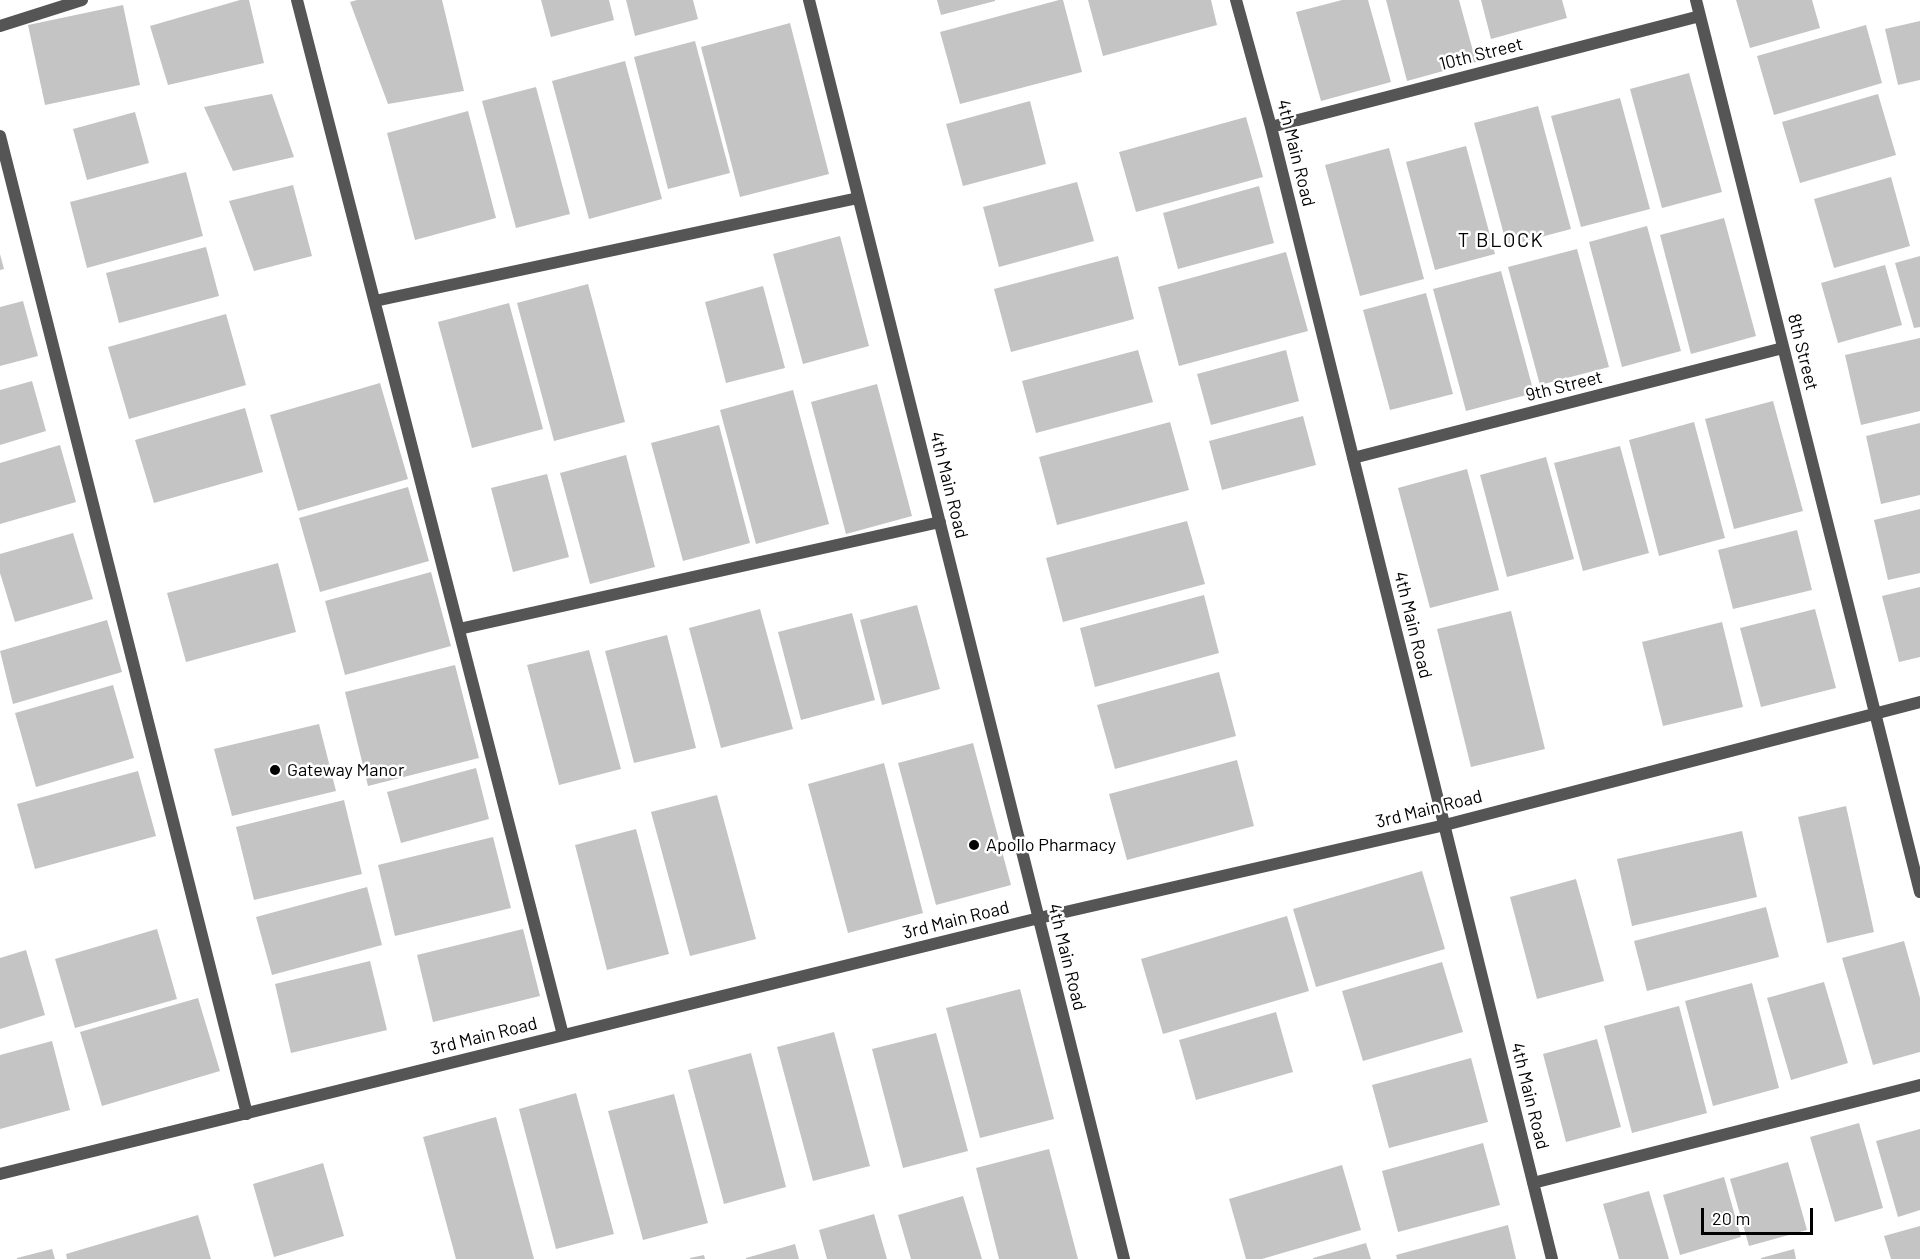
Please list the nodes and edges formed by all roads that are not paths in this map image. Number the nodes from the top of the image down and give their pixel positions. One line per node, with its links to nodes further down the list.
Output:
1 (82, 0): 7 (street)
2 (297, 0): 11 (street)
3 (809, 0): 10 (street, 4th Main Road)
4 (1236, 0): 8 (street, 4th Main Road)
5 (1696, 0): 6 (street, 8th Street)
6 (1700, 16): 8 (street, 10th Street); 12 (street, 8th Street)
7 (0, 26)
8 (1271, 127): 13 (street, 4th Main Road)
9 (0, 136): 23 (street)
10 (858, 198): 11 (street); 14 (street, 4th Main Road)
11 (375, 301): 15 (street)
12 (1783, 348): 13 (street, 9th Street); 17 (street, 8th Street)
13 (1353, 458): 18 (street, 4th Main Road)
14 (940, 522): 15 (street); 20 (street, 4th Main Road)
15 (459, 629): 21 (street)
16 (1920, 702): 17 (street, 3rd Main Road)
17 (1875, 713): 18 (street, 3rd Main Road); 19 (street, 8th Street)
18 (1445, 825): 20 (street, 3rd Main Road); 25 (street, 4th Main Road)
19 (1920, 892)
20 (1039, 918): 21 (street, 3rd Main Road); 26 (street, 4th Main Road)
21 (563, 1035): 23 (street, 3rd Main Road)
22 (1920, 1086): 25 (street)
23 (247, 1114): 24 (street, 3rd Main Road)
24 (0, 1174)
25 (1533, 1183): 27 (street, 4th Main Road)
26 (1124, 1259)
27 (1552, 1259)

